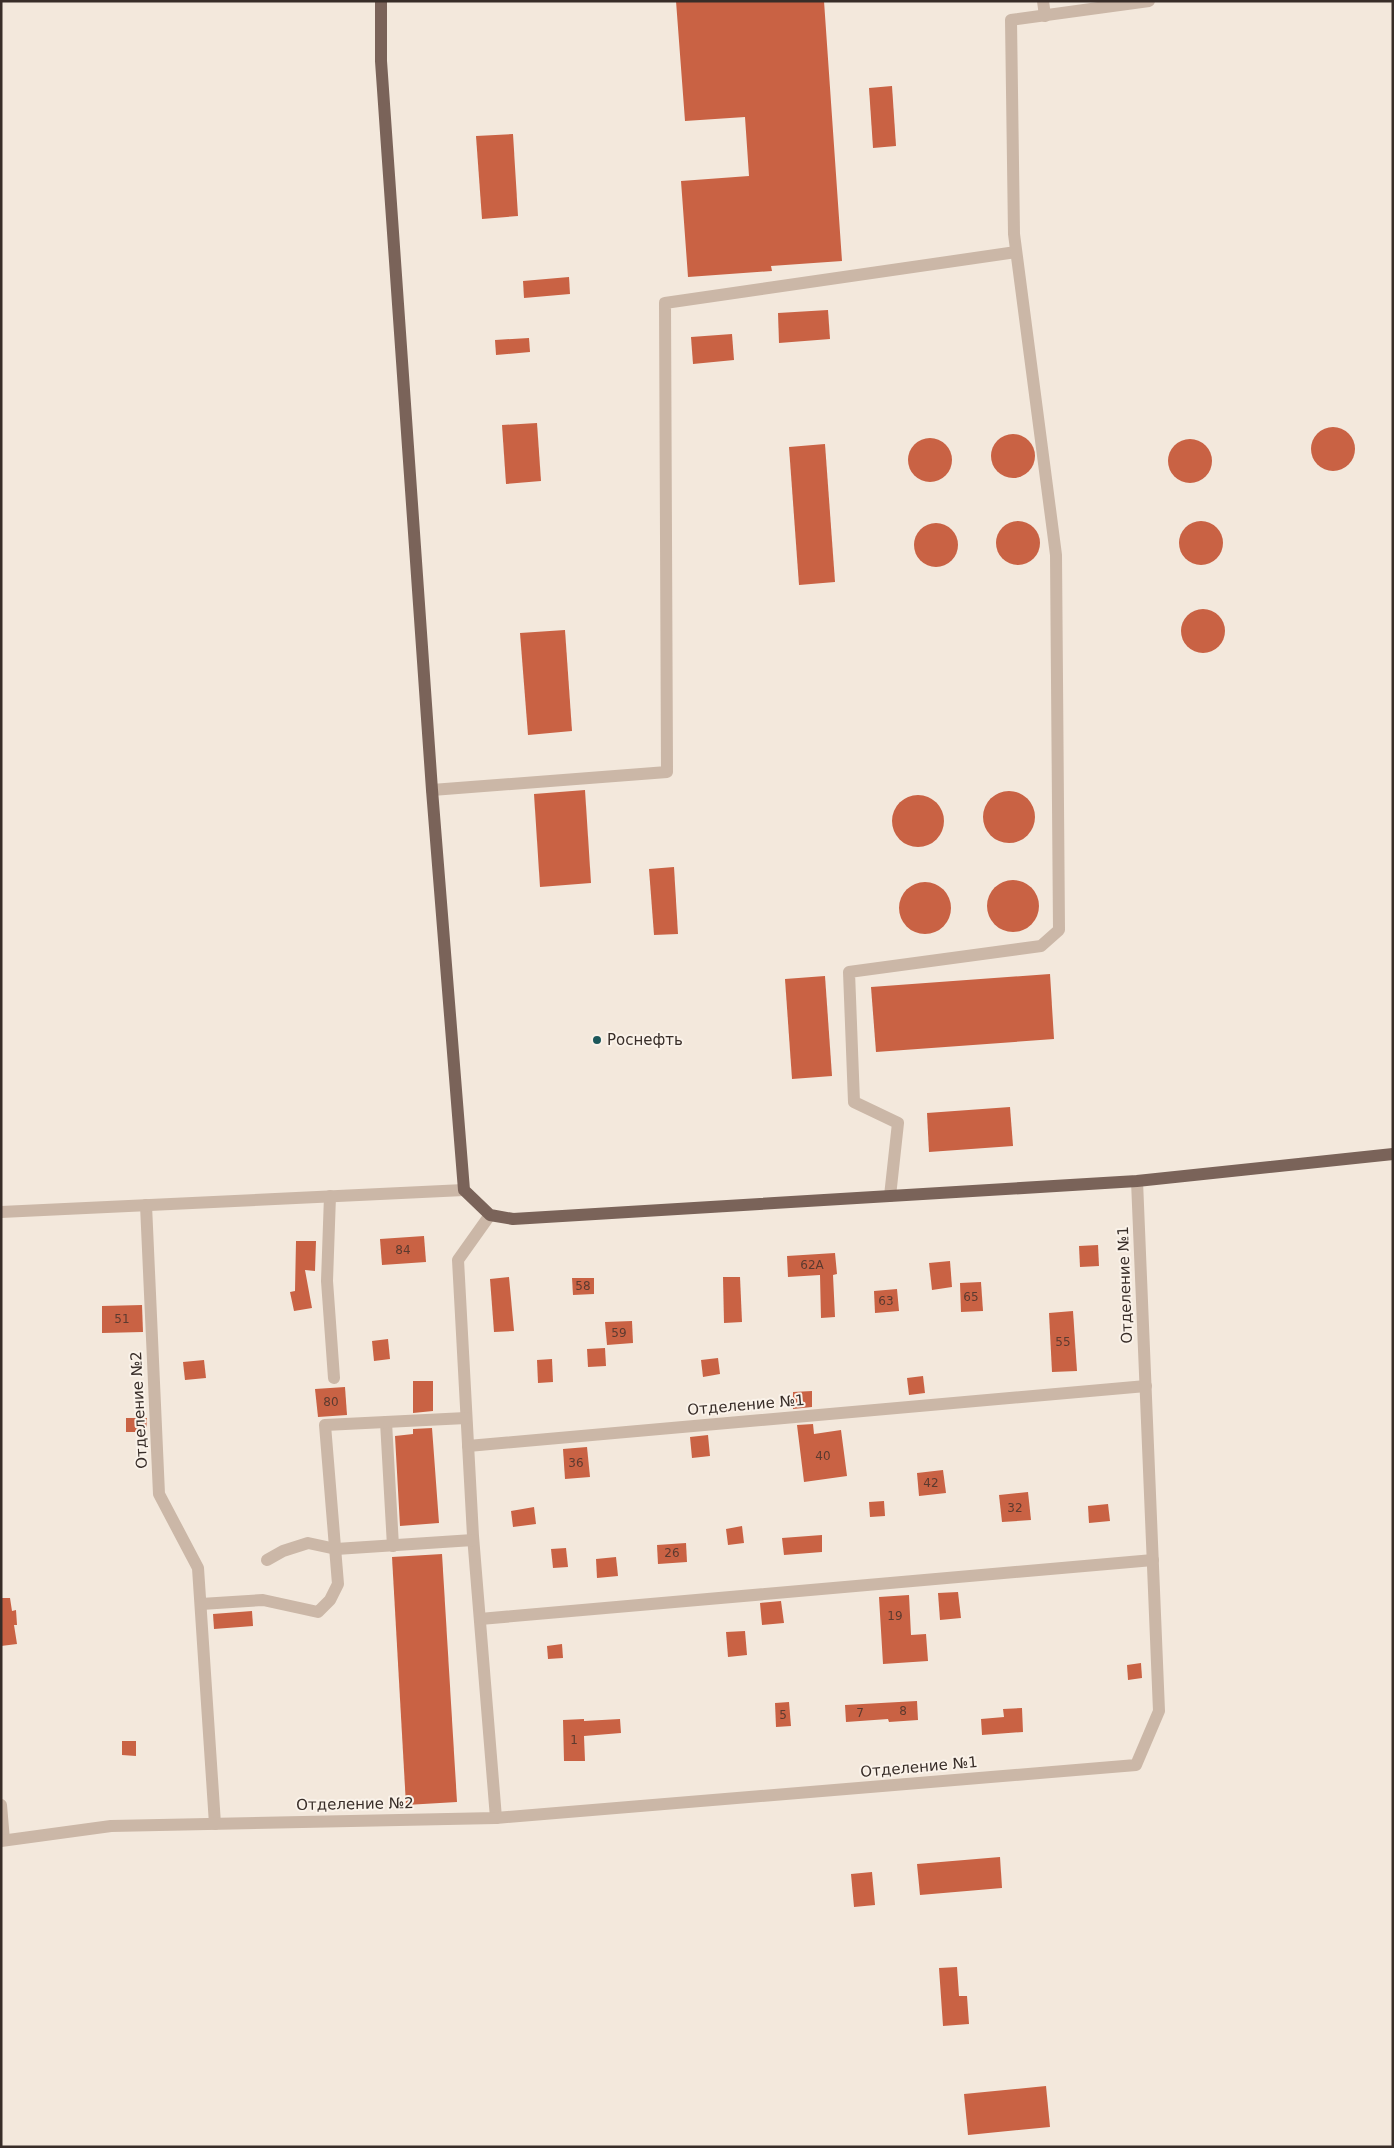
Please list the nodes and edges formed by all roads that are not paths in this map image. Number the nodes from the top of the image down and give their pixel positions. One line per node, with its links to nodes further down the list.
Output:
1 (381, 1): 6 (main road)
2 (1043, 1): 4 (street)
3 (1149, 1): 4 (street)
4 (1045, 16): 5 (street)
5 (1016, 252): 6 (street); 11 (street)
6 (432, 790): 9 (main road)
7 (1393, 1154): 8 (main road)
8 (1137, 1181): 11 (main road); 16 (street, Отделение №1)
9 (464, 1190): 10 (street); 14 (main road)
10 (330, 1196): 12 (street); 15 (street)
11 (890, 1196): 14 (main road)
12 (146, 1205): 13 (street); 25 (street, Отделение №2)
13 (1, 1212)
14 (490, 1215): 17 (street)
15 (334, 1378)
16 (1146, 1386): 19 (street, Отделение №1); 24 (street, Отделение №1)
17 (466, 1418): 18 (street); 19 (street)
18 (386, 1422): 21 (street); 22 (street)
19 (468, 1446): 20 (street)
20 (473, 1540): 21 (street); 26 (street)
21 (393, 1546): 22 (street)
22 (336, 1549): 23 (street); 25 (street)
23 (267, 1560)
24 (1153, 1560): 26 (street); 28 (street, Отделение №1)
25 (201, 1604): 29 (street, Отделение №2)
26 (480, 1619): 28 (street)
27 (1, 1805): 30 (street, Отделение №2)
28 (496, 1818): 29 (street, Отделение №2)
29 (215, 1824): 30 (street, Отделение №2)
30 (3, 1840)

